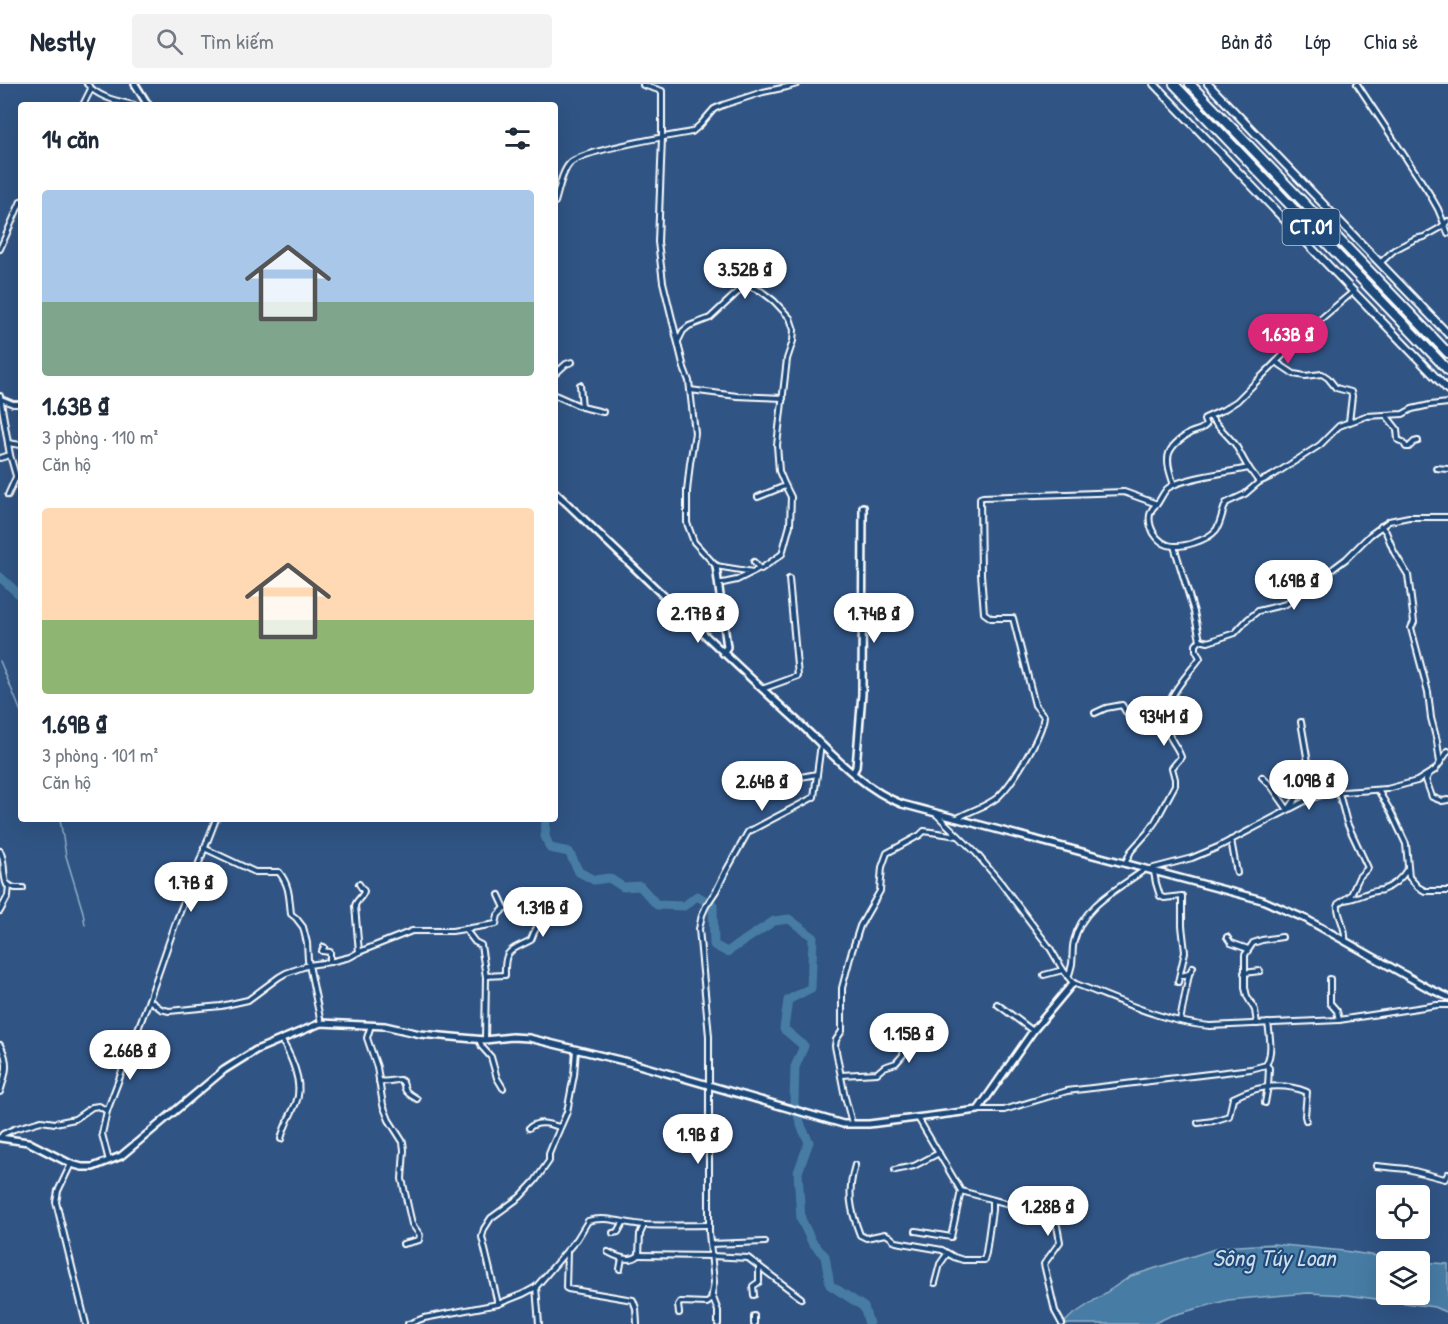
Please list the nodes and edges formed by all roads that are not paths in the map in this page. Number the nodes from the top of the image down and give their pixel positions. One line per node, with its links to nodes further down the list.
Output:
1 (87, 84): 13 (street)
2 (135, 84): 16 (street)
3 (636, 84): 11 (street)
4 (654, 84): 12 (street)
5 (797, 84): 17 (street)
6 (1154, 84): 24 (main road)
7 (1174, 84): 30 (highway, CT.01)
8 (1190, 84): 27 (highway, CT.01)
9 (1208, 84): 23 (main road)
10 (1358, 84): 20 (street)
11 (643, 85): 12 (street)
12 (649, 87): 17 (street)
13 (91, 89): 14 (street); 15 (street)
14 (84, 102)
15 (122, 102)
16 (146, 102)
17 (662, 138): 18 (street); 26 (street)
18 (558, 192)
19 (18, 208): 22 (street)
20 (1446, 223): 21 (street); 23 (street)
21 (1448, 233)
22 (0, 249)
23 (1380, 263): 25 (main road)
24 (1353, 291): 29 (street); 34 (main road)
25 (1448, 334)
26 (677, 341): 33 (street); 37 (street)
27 (1448, 354)
28 (572, 362): 31 (street)
29 (1276, 362): 43 (street); 44 (street)
30 (1448, 370)
31 (558, 371)
32 (580, 385): 40 (street)
33 (690, 390): 37 (street); 67 (street)
34 (1448, 390)
35 (558, 396): 40 (street)
36 (0, 398): 39 (street); 46 (street)
37 (783, 398): 57 (street)
38 (1448, 403): 42 (street)
39 (18, 404)
40 (582, 407): 41 (street)
41 (603, 412)
42 (1385, 415): 44 (street); 45 (street)
43 (1210, 417): 50 (street); 56 (street)
44 (1350, 422): 55 (street)
45 (1418, 441)
46 (8, 443): 47 (street); 48 (street)
47 (18, 445)
48 (10, 455): 49 (street); 53 (street)
49 (0, 458)
50 (1249, 468): 55 (street); 56 (street)
51 (1436, 468): 52 (street)
52 (1448, 469)
53 (18, 474)
54 (18, 478): 58 (street)
55 (1259, 482): 65 (street)
56 (1174, 485): 61 (street)
57 (785, 486): 60 (street); 68 (street)
58 (8, 495)
59 (558, 495): 73 (street)
60 (758, 496)
61 (1157, 504): 65 (street); 91 (street)
62 (863, 507): 81 (street)
63 (1448, 517): 64 (street)
64 (1381, 526): 72 (street); 80 (street)
65 (1174, 546): 72 (street)
66 (754, 562): 68 (street)
67 (716, 566): 69 (street); 71 (street)
68 (759, 568): 69 (street)
69 (753, 572): 71 (street)
70 (789, 579): 74 (street)
71 (717, 584): 73 (street)
72 (1200, 640): 76 (street)
73 (723, 653): 74 (street)
74 (762, 689): 78 (street)
75 (1095, 713): 76 (street)
76 (1166, 717): 97 (street)
77 (1301, 722): 89 (street)
78 (821, 743): 81 (street); 82 (street)
79 (1448, 751): 80 (street)
80 (1440, 764): 83 (street)
81 (853, 773): 90 (street)
82 (817, 774): 85 (street); 149 (street)
83 (1429, 774): 86 (street); 88 (street)
84 (1262, 777): 89 (street)
85 (790, 779)
86 (1378, 790): 87 (street); 98 (street)
87 (1339, 793): 89 (street); 107 (street)
88 (1448, 800)
89 (1288, 810): 94 (street)
90 (935, 813): 91 (street); 93 (street)
91 (956, 819): 97 (street)
92 (215, 822): 95 (street)
93 (958, 836): 120 (street); 147 (street)
94 (1231, 840): 99 (street); 101 (street)
95 (204, 848): 118 (street); 131 (street)
96 (0, 851): 103 (street)
97 (1125, 864): 99 (street)
98 (1408, 868): 105 (street); 107 (street)
99 (1145, 870): 100 (street); 128 (street)
100 (1154, 872): 113 (street); 126 (street)
101 (1237, 873)
102 (359, 884): 116 (street)
103 (9, 885): 104 (street); 108 (street)
104 (23, 888)
105 (1448, 891)
106 (499, 895): 110 (street)
107 (1344, 900): 113 (street)
108 (0, 910)
109 (547, 913): 124 (street)
110 (465, 929): 116 (street); 124 (street)
111 (1227, 937): 115 (street)
112 (1282, 937): 115 (street)
113 (1345, 941): 130 (street)
114 (324, 946): 117 (street)
115 (1248, 949): 122 (street)
116 (359, 952): 117 (street)
117 (330, 962): 118 (street)
118 (309, 965): 131 (street); 136 (street)
119 (1193, 967): 123 (street)
120 (1063, 970): 125 (street); 128 (street)
121 (1260, 971): 122 (street)
122 (1244, 973): 138 (street)
123 (1189, 974): 126 (street); 135 (street)
124 (486, 975): 142 (street)
125 (1044, 975)
126 (1181, 976): 129 (street)
127 (1330, 979): 134 (street)
128 (1071, 980): 135 (street); 140 (street)
129 (1178, 982)
130 (1448, 998)
131 (149, 1000): 156 (street)
132 (997, 1004): 140 (street)
133 (1448, 1005): 134 (street)
134 (1339, 1020): 137 (street)
135 (1180, 1021): 138 (street)
136 (321, 1023): 139 (street); 141 (street)
137 (1268, 1023): 138 (street); 146 (street)
138 (1257, 1024)
139 (371, 1025): 142 (street); 148 (street)
140 (1033, 1030): 155 (street)
141 (281, 1039): 164 (street); 166 (street)
142 (482, 1040): 145 (street); 151 (street)
143 (903, 1043): 147 (street)
144 (0, 1045): 152 (street)
145 (576, 1050): 149 (street); 161 (street)
146 (1266, 1065): 150 (street); 155 (street)
147 (841, 1075): 159 (street)
148 (379, 1081): 153 (street); 180 (street)
149 (709, 1086): 159 (street); 176 (street)
150 (1268, 1086): 154 (street); 158 (street); 160 (street)
151 (503, 1088)
152 (0, 1092)
153 (417, 1099)
154 (1265, 1103)
155 (978, 1110): 157 (street)
156 (107, 1111): 163 (street); 166 (street)
157 (918, 1118): 159 (street); 165 (street)
158 (1306, 1120)
159 (852, 1123)
160 (1198, 1123)
161 (560, 1127): 162 (street); 195 (street)
162 (529, 1128)
163 (0, 1138): 167 (street)
164 (281, 1139)
165 (939, 1152): 170 (street); 172 (street)
166 (109, 1161): 167 (street)
167 (71, 1164): 198 (street)
168 (855, 1165): 184 (street)
169 (1376, 1166): 171 (street)
170 (895, 1170)
171 (1448, 1174)
172 (961, 1191): 173 (street); 177 (street)
173 (992, 1201): 184 (street); 204 (street)
174 (623, 1223): 175 (street); 178 (street); 182 (street)
175 (644, 1225): 176 (street); 185 (street)
176 (709, 1225): 181 (street)
177 (916, 1231)
178 (613, 1233)
179 (765, 1242): 181 (street)
180 (403, 1244)
181 (710, 1244): 186 (street)
182 (567, 1251): 191 (street); 201 (street)
183 (608, 1252): 187 (street)
184 (947, 1254): 190 (street)
185 (639, 1255): 186 (street); 187 (street)
186 (712, 1256): 188 (street); 192 (street)
187 (622, 1258): 189 (street)
188 (759, 1265): 193 (street); 194 (street)
189 (620, 1269)
190 (934, 1283)
191 (536, 1287): 195 (street); 200 (street)
192 (711, 1294): 196 (street); 202 (street)
193 (754, 1295)
194 (801, 1298)
195 (498, 1304): 199 (street)
196 (679, 1313)
197 (754, 1316): 203 (street)
198 (86, 1324)
199 (408, 1324)
200 (538, 1324)
201 (637, 1324)
202 (718, 1324)
203 (754, 1324)
204 (1062, 1324)

